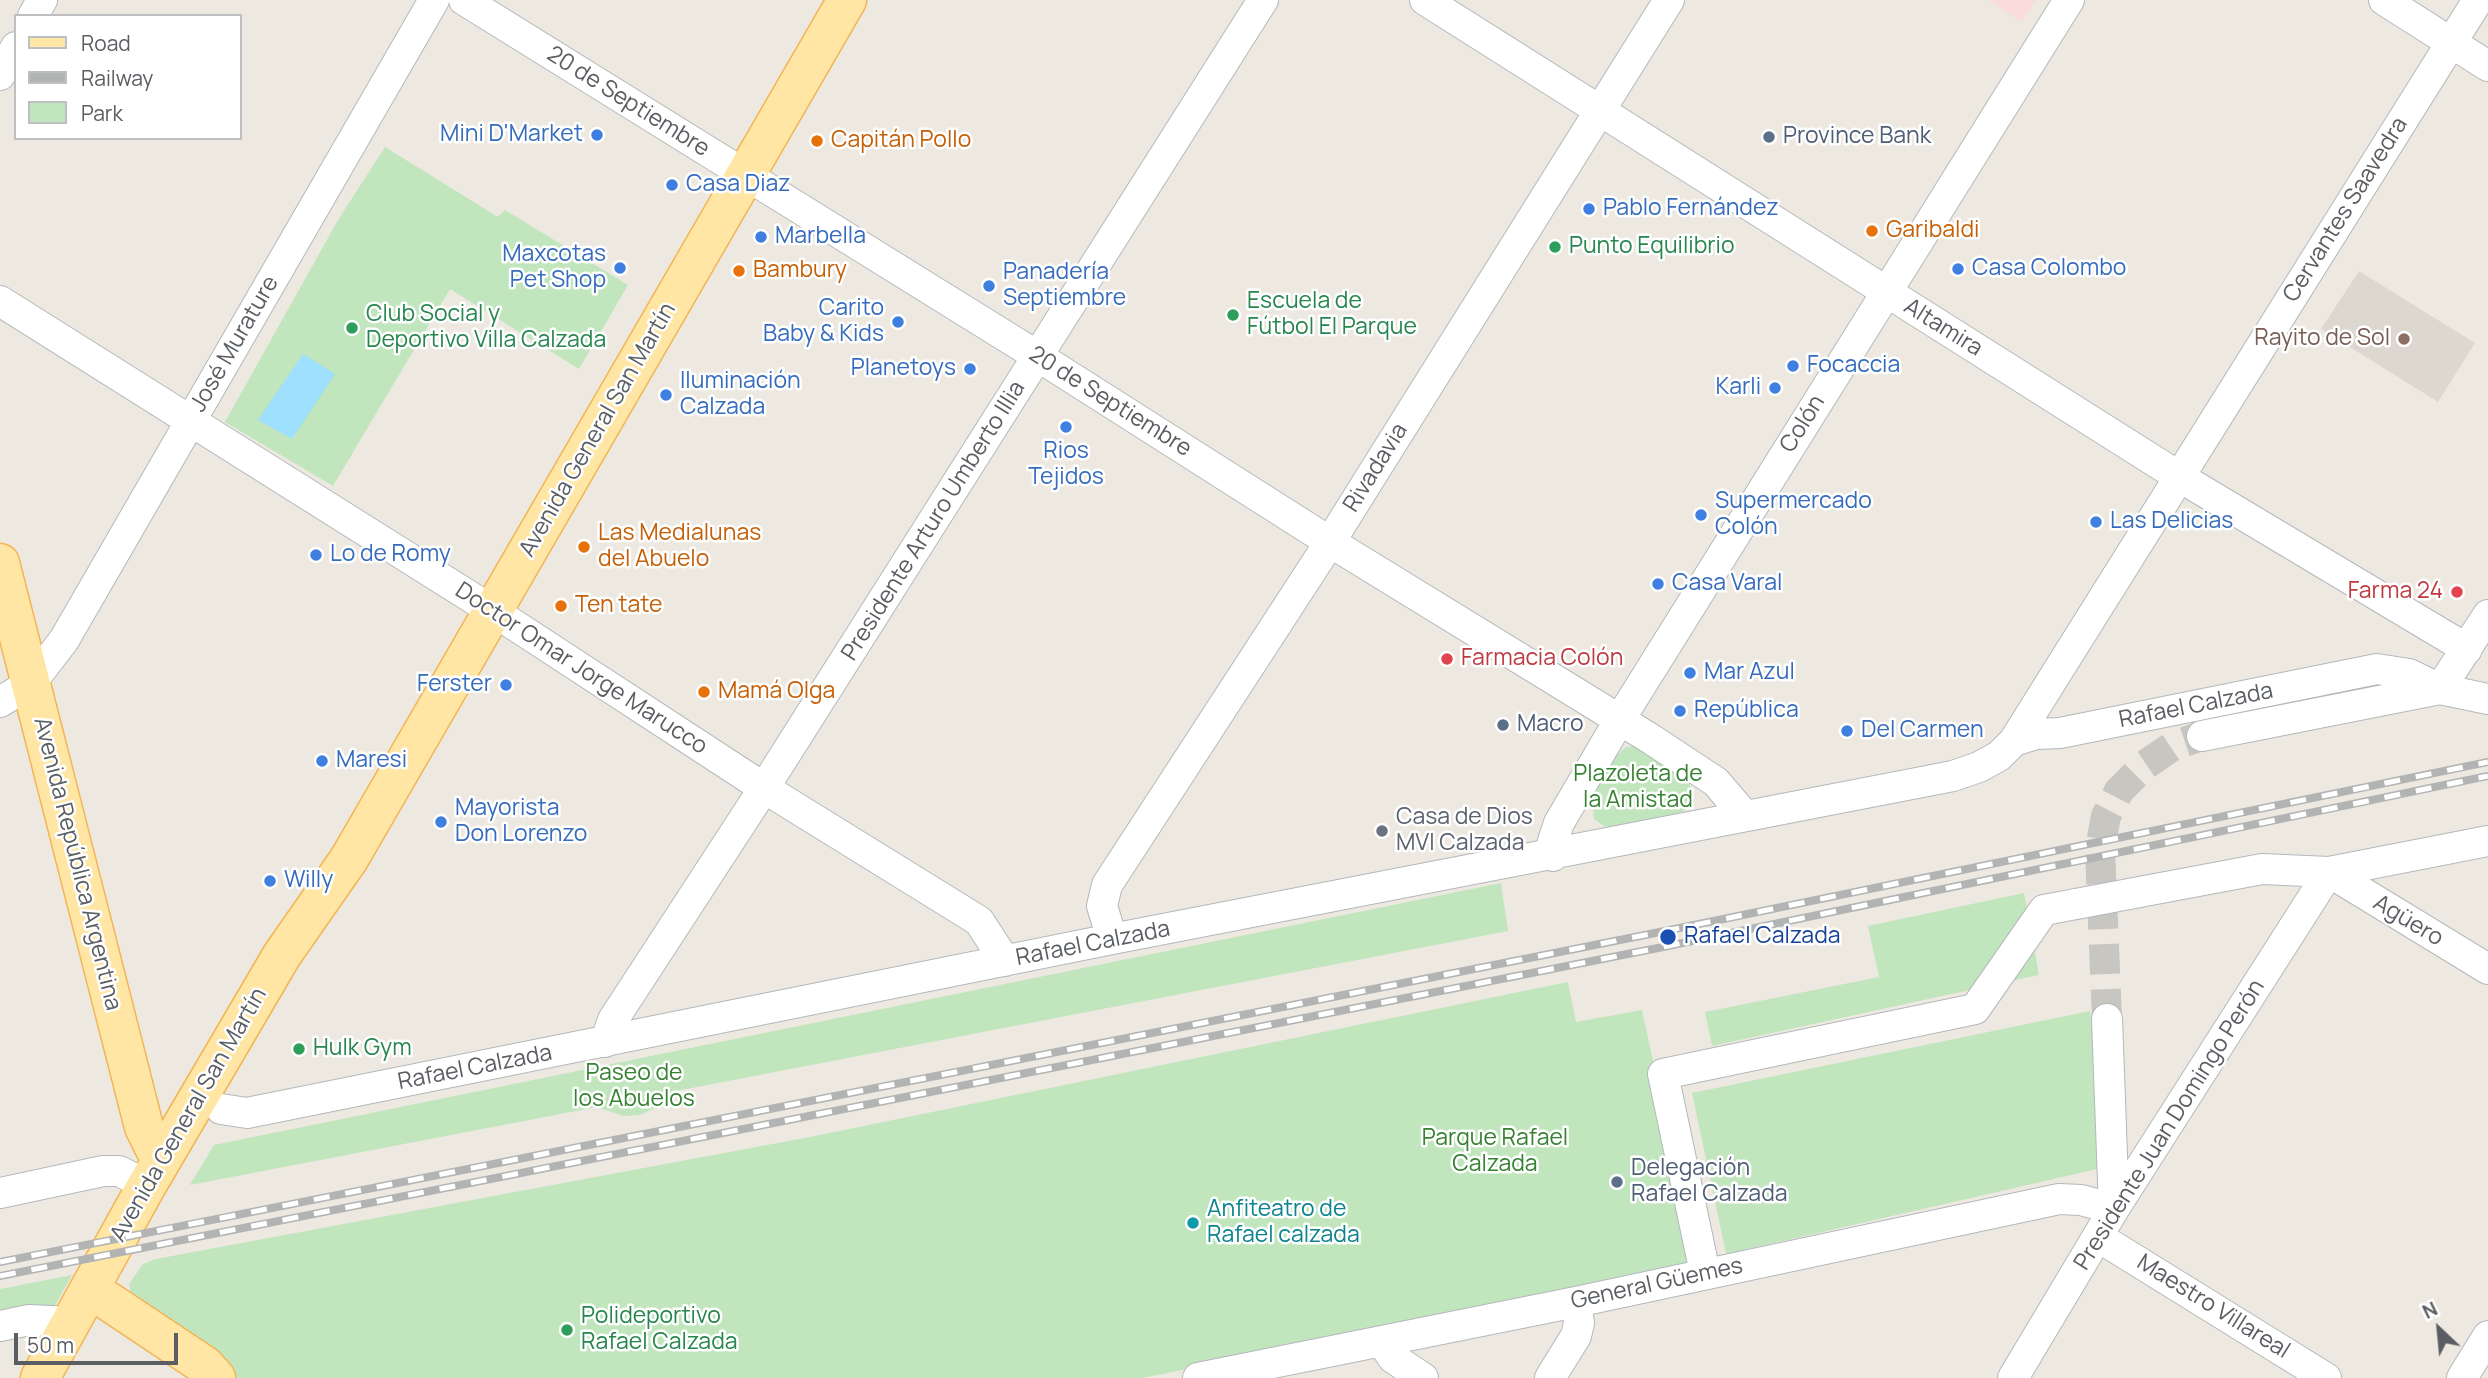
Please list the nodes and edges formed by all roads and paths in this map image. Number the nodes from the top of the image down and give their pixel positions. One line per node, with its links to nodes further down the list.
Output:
1 (434, 0): 19 (street, José Murature)
2 (464, 0): 15 (street, 20 de Septiembre)
3 (847, 0): 15 (main road, Avenida General San Martín)
4 (1263, 0): 18 (street, Presidente Arturo Umberto Illia)
5 (1425, 0): 14 (street, Altamira)
6 (1669, 0): 14 (street, Rivadavia)
7 (2069, 0): 16 (street, Colón)
8 (2384, 0): 10 (street)
9 (2478, 0): 10 (street, Cervantes Saavedra)
10 (2451, 43): 12 (street); 20 (street, Cervantes Saavedra)
11 (14, 50): 13 (street)
12 (2488, 66)
13 (0, 75)
14 (1600, 110): 16 (street, Altamira); 21 (street, Rivadavia)
15 (746, 175): 18 (street, 20 de Septiembre); 23 (main road, Avenida General San Martín)
16 (1885, 292): 20 (street, Altamira); 29 (street, Colón)
17 (0, 301): 19 (street, Doctor Omar Jorge Marucco)
18 (1039, 357): 21 (street, 20 de Septiembre); 32 (street, Presidente Arturo Umberto Illia)
19 (190, 422): 23 (street, Doctor Omar Jorge Marucco); 27 (street, José Murature)
20 (2178, 476): 25 (street, Altamira); 31 (street, Cervantes Saavedra)
21 (1330, 542): 29 (street, 20 de Septiembre); 38 (street, Rivadavia)
22 (0, 564): 27 (main road, Avenida República Argentina)
23 (493, 611): 32 (street, Doctor Omar Jorge Marucco); 36 (main road, Avenida General San Martín)
24 (2488, 615): 25 (street)
25 (2467, 649): 26 (street)
26 (2440, 690): 28 (street, Rafael Calzada); 30 (street); 31 (street, Rafael Calzada)
27 (15, 692): 45 (main road, Avenida República Argentina)
28 (2488, 699)
29 (1620, 719): 33 (street, 20 de Septiembre); 35 (street, Colón)
30 (2202, 736)
31 (2014, 741): 33 (street, Rafael Calzada)
32 (764, 788): 39 (street, Doctor Omar Jorge Marucco); 42 (street, Presidente Arturo Umberto Illia)
33 (1745, 816): 35 (street, Rafael Calzada)
34 (2488, 841): 37 (street)
35 (1553, 856): 38 (street, Rafael Calzada)
36 (349, 859): 43 (main road, Avenida General San Martín); 45 (main road, Avenida General San Martín)
37 (2329, 872): 40 (street, Agüero); 48 (street, Presidente Juan Domingo Perón); 50 (street, bridge)
38 (1112, 939): 39 (street, Rafael Calzada)
39 (1005, 961): 42 (street, Rafael Calzada)
40 (2488, 969)
41 (2107, 1019): 44 (street)
42 (605, 1042): 43 (street, Rafael Calzada)
43 (221, 1109): 51 (main road, Avenida General San Martín)
44 (2112, 1144): 47 (street); 48 (street)
45 (154, 1173): 46 (street); 53 (main road, Avenida General San Martín)
46 (0, 1193)
47 (2059, 1199): 48 (street, General Güemes); 50 (street, General Güemes)
48 (2115, 1209): 49 (street, Presidente Juan Domingo Perón)
49 (2100, 1238): 63 (street, Presidente Juan Domingo Perón); 64 (street, Maestro Villareal)
50 (1705, 1273): 52 (street, General Güemes)
51 (108, 1301): 58 (main road, Avenida General San Martín); 59 (main road)
52 (1576, 1302): 56 (street, General Güemes); 62 (street)
53 (71, 1322): 54 (street); 57 (main road, Avenida General San Martín)
54 (0, 1326)
55 (2488, 1336): 65 (street)
56 (1382, 1342): 60 (street, General Güemes); 61 (street)
57 (40, 1378)
58 (65, 1378)
59 (216, 1378)
60 (1198, 1378)
61 (1423, 1378)
62 (1550, 1378)
63 (2013, 1378)
64 (2326, 1378)
65 (2462, 1378)

